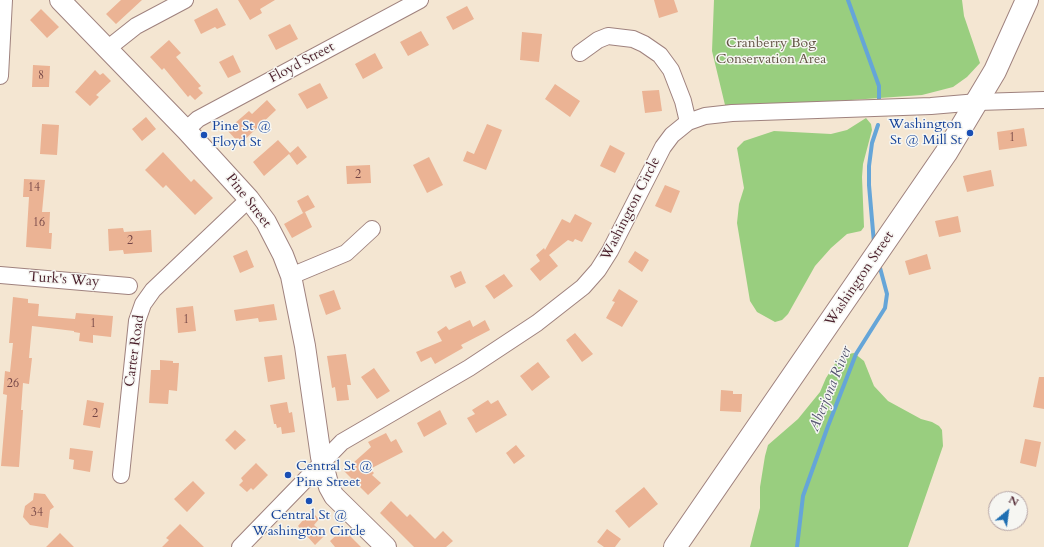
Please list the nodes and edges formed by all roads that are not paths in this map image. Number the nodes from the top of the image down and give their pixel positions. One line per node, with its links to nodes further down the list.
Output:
1 (60, 0): 6 (street, Pine Street)
2 (185, 0): 6 (street)
3 (420, 0): 12 (street, Floyd Street)
4 (1027, 0): 10 (main road, Washington Street)
5 (3, 2): 8 (street)
6 (108, 49): 12 (street, Pine Street)
7 (580, 53): 11 (street)
8 (0, 76)
9 (1044, 100): 10 (street, Washington Circle)
10 (978, 102): 11 (street, Washington Circle); 22 (main road, Washington Street)
11 (688, 122): 18 (street, Washington Circle)
12 (186, 130): 13 (street, Pine Street)
13 (249, 199): 16 (street, Pine Street); 19 (street, Carter Road)
14 (372, 229): 16 (street)
15 (0, 275): 17 (street, Turk's Way)
16 (291, 276): 18 (street, Pine Street)
17 (128, 286)
18 (322, 462): 20 (street, Washington Circle); 21 (street)
19 (121, 475)
20 (240, 547)
21 (386, 547)
22 (674, 547)

